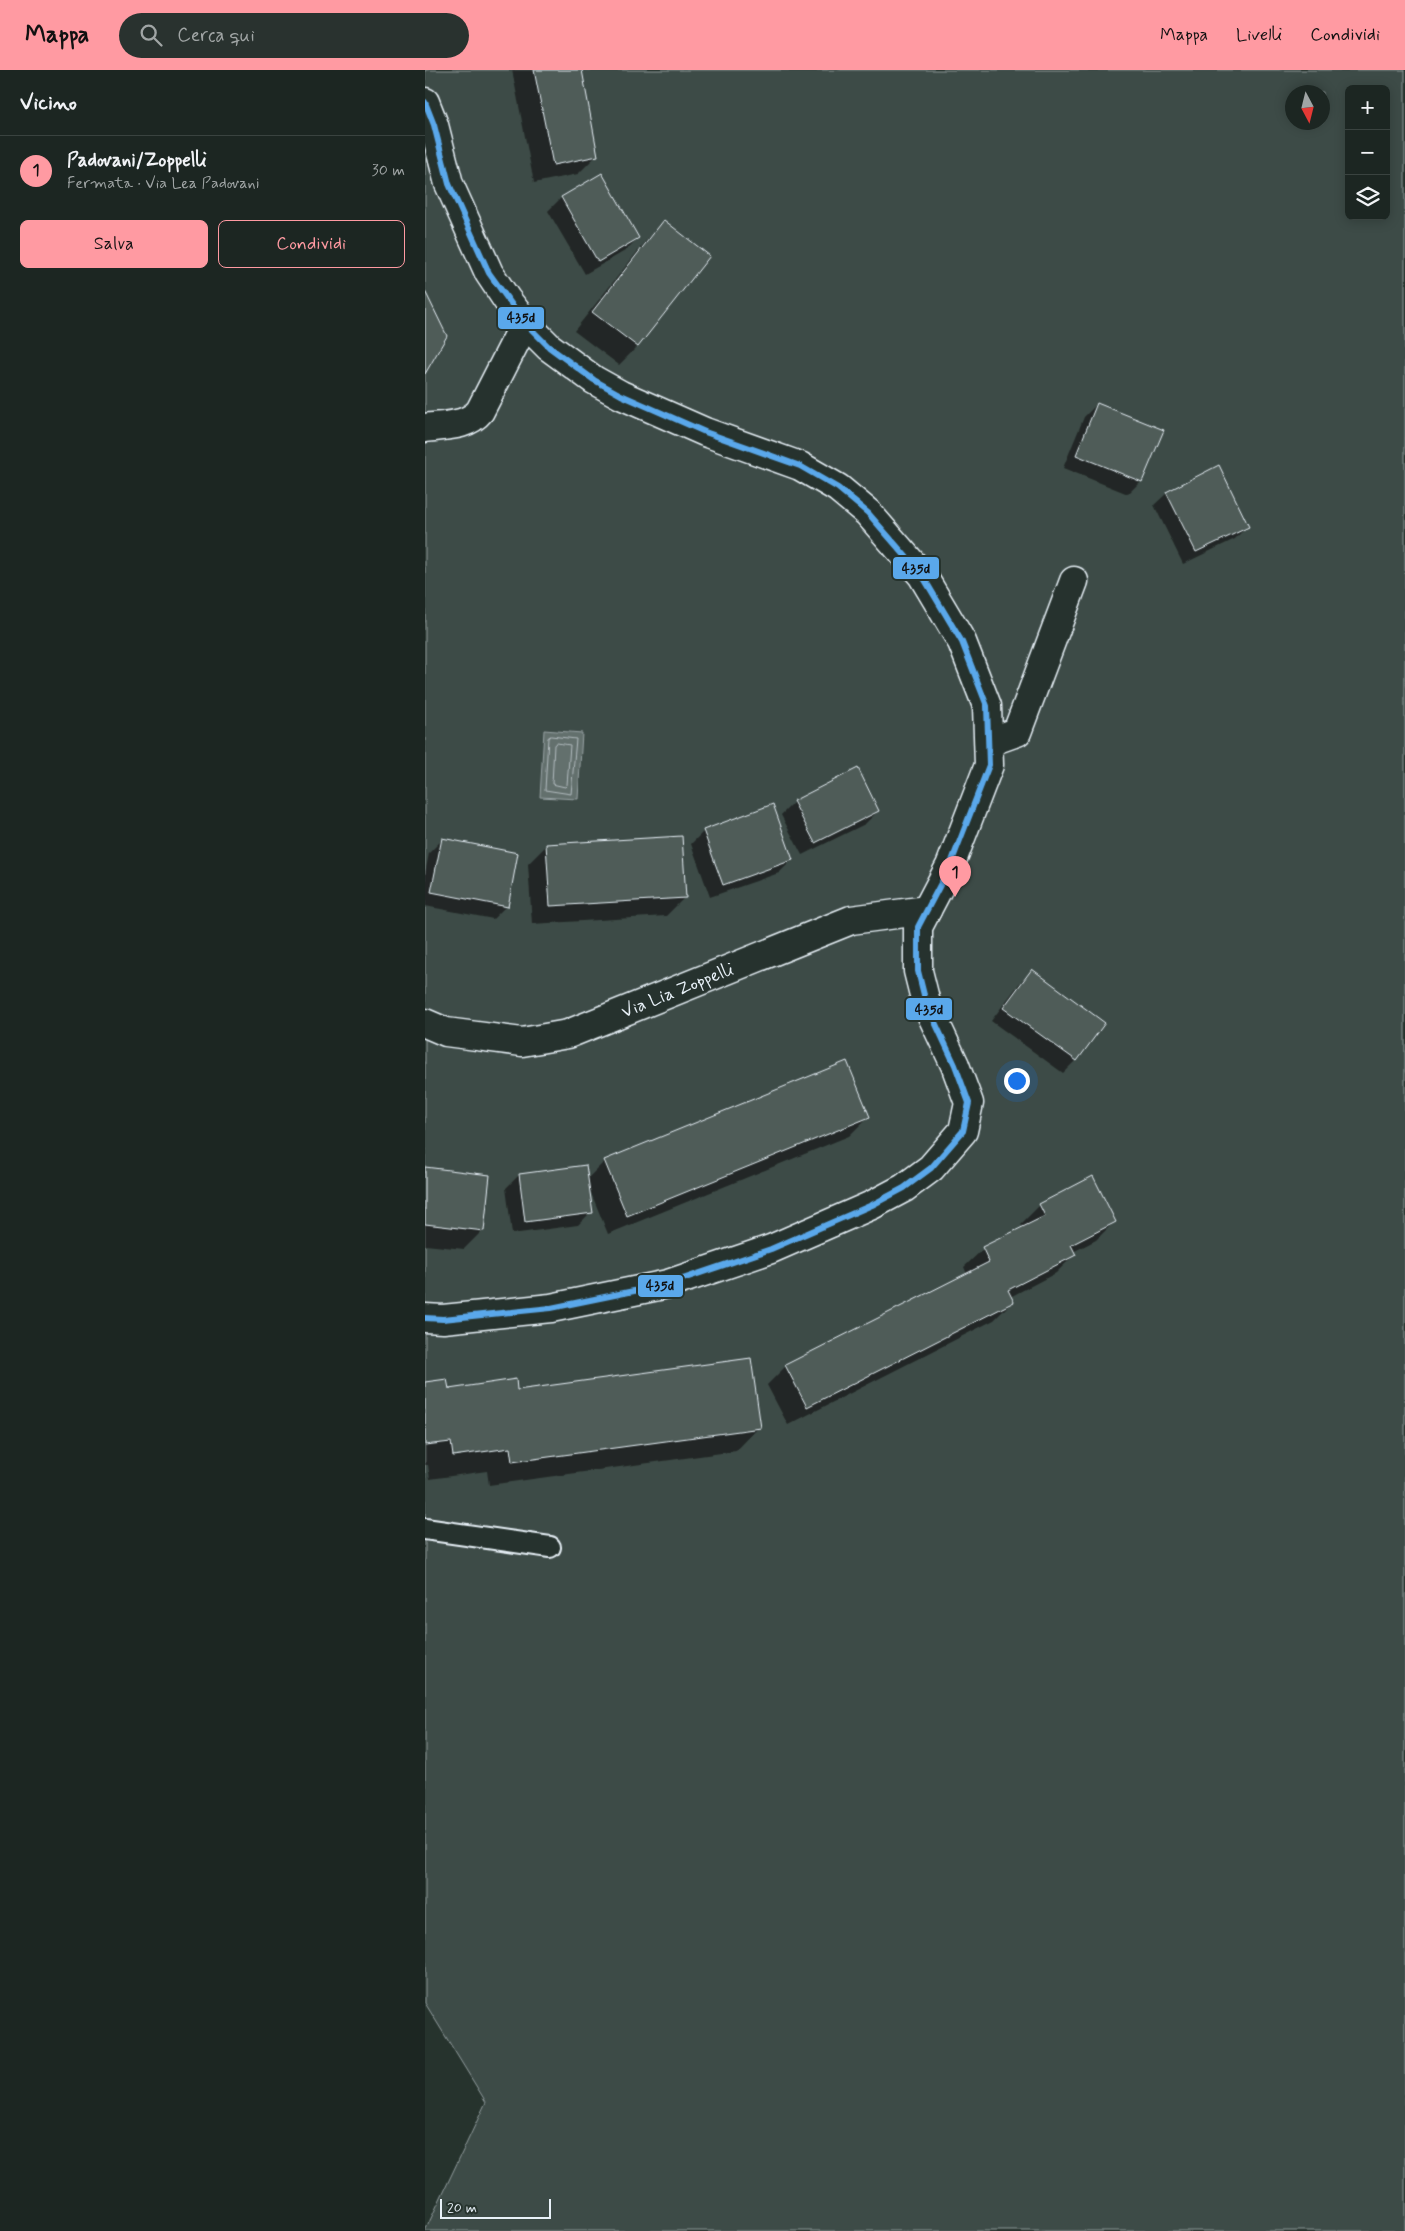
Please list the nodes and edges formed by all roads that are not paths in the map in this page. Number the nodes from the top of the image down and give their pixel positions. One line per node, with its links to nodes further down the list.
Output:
1 (425, 102): 2 (street)
2 (525, 324): 3 (street); 5 (street)
3 (425, 428)
4 (1074, 581): 5 (street)
5 (989, 742): 6 (street)
6 (927, 910): 7 (street, Via Lia Zoppelli); 8 (street)
7 (425, 1023)
8 (425, 1318)
9 (425, 1529): 10 (lane)
10 (550, 1547)

